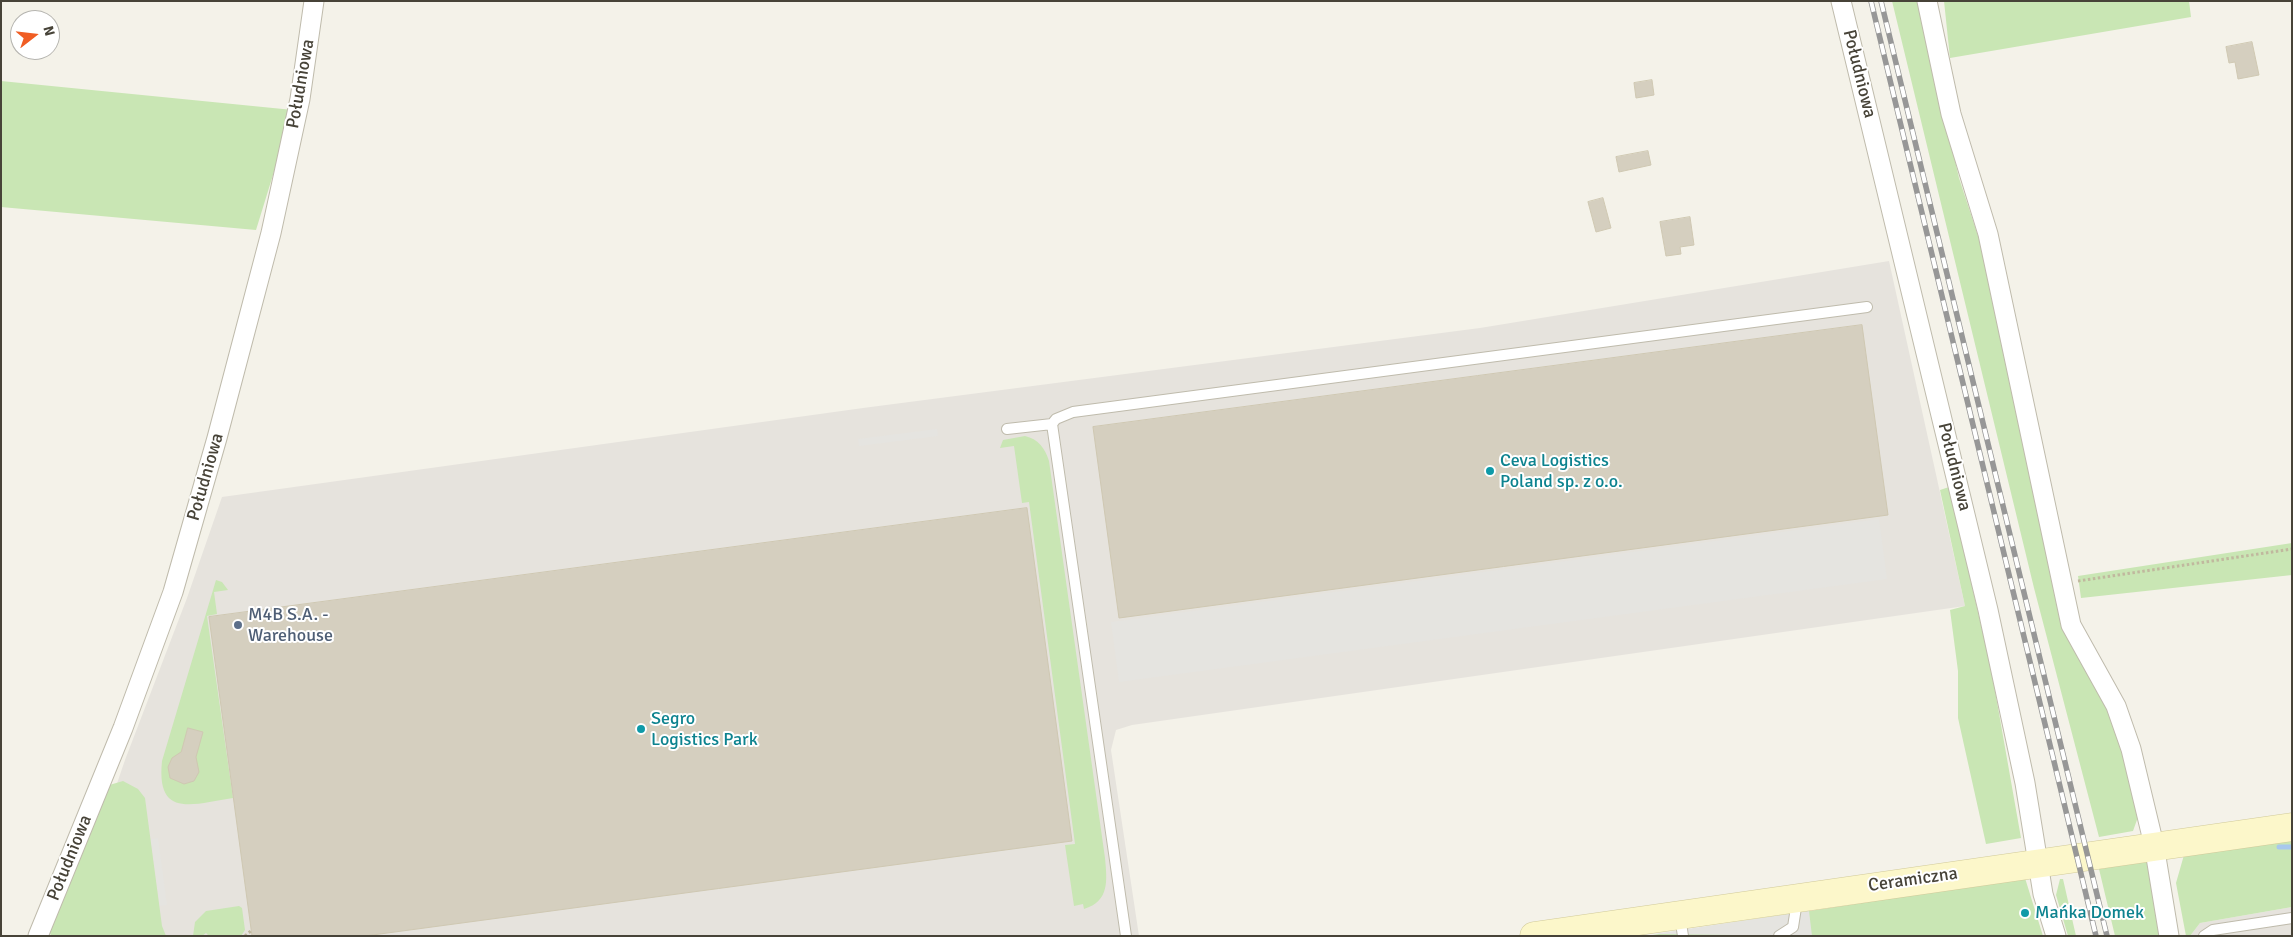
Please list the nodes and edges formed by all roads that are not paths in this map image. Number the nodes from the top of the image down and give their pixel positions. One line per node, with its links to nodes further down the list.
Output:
1 (314, 1): 13 (street, Południowa)
2 (1841, 1): 9 (street, Południowa)
3 (1927, 1): 8 (street)
4 (1867, 307): 5 (lane)
5 (1052, 424): 6 (lane); 14 (lane)
6 (1007, 429)
7 (2292, 827): 8 (main road, Ceramiczna)
8 (2154, 846): 9 (main road, Ceramiczna); 18 (street)
9 (2037, 862): 10 (main road, Ceramiczna); 17 (street, Południowa)
10 (1797, 897): 12 (main road, Ceramiczna); 16 (lane)
11 (2292, 918): 19 (lane)
12 (1681, 925): 15 (main road, Ceramiczna)
13 (38, 936)
14 (1126, 936)
15 (1534, 936)
16 (1779, 936)
17 (2056, 936)
18 (2169, 936)
19 (2204, 936)

